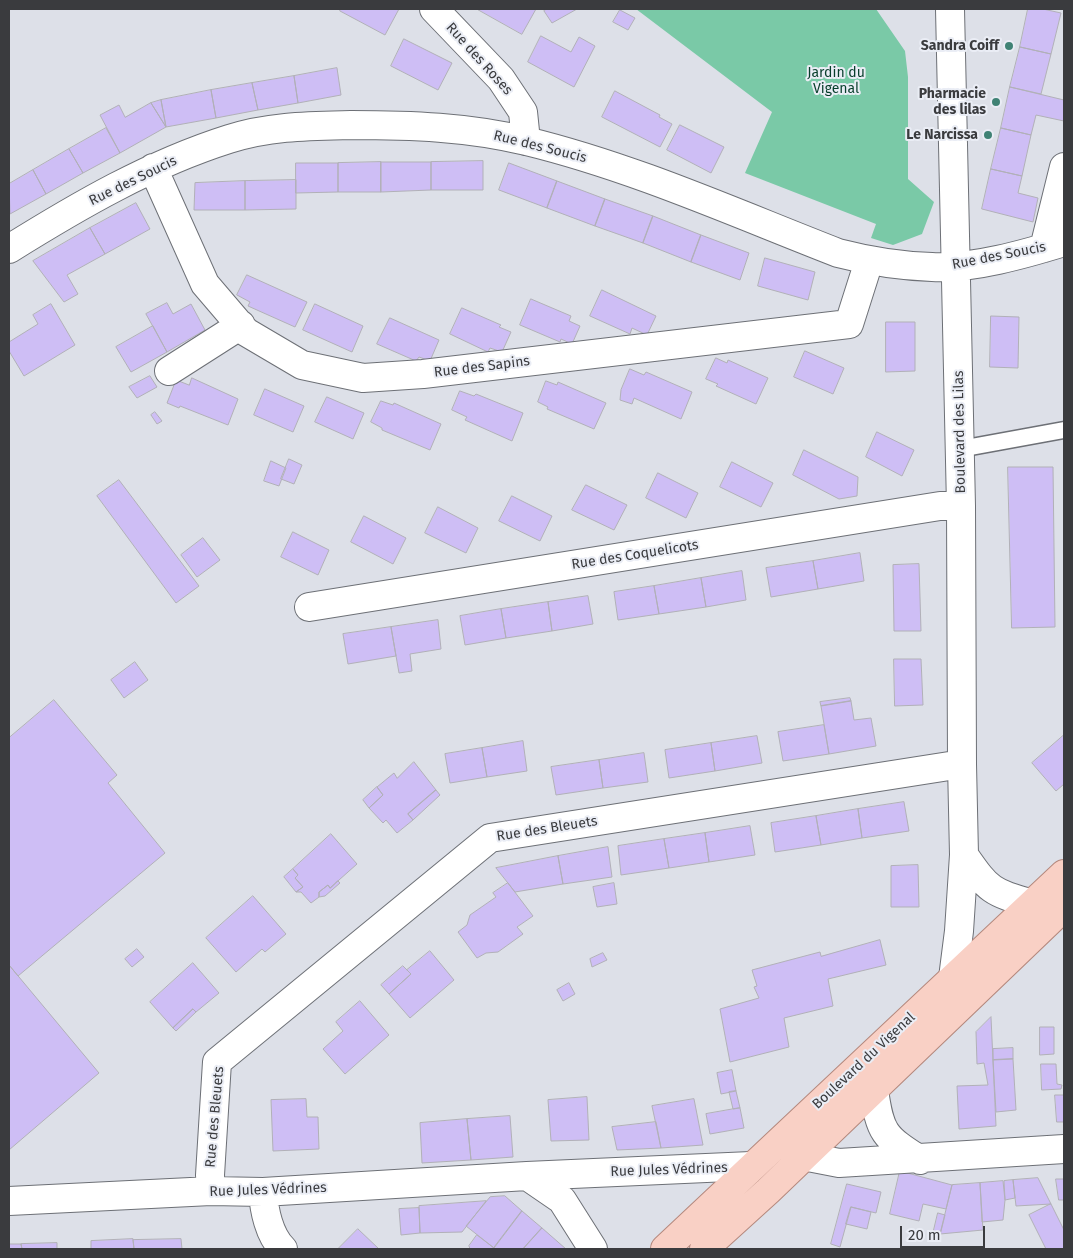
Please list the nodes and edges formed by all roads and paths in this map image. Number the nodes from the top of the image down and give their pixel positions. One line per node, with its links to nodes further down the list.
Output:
1 (434, 9): 3 (street, Rue des Roses)
2 (950, 9): 9 (street, Boulevard des Lilas)
3 (526, 141): 5 (street, Rue des Soucis); 8 (street, Rue des Soucis)
4 (1064, 167): 7 (street)
5 (153, 168): 6 (street, Rue des Soucis); 10 (street, Rue des Sapins)
6 (15, 245)
7 (1054, 245): 9 (street, Rue des Soucis)
8 (869, 261): 9 (street, Rue des Soucis); 10 (street, Rue des Sapins)
9 (956, 265): 13 (street, Boulevard des Lilas)
10 (241, 325): 11 (street)
11 (169, 371)
12 (1064, 430): 13 (lane)
13 (960, 449): 14 (street, Boulevard des Lilas)
14 (961, 506): 15 (street, Rue des Coquelicots); 16 (street, Boulevard des Lilas)
15 (309, 607)
16 (962, 764): 17 (street, Boulevard des Lilas); 28 (street, Rue des Bleuets)
17 (964, 856): 19 (street); 21 (street, Boulevard des Lilas)
18 (1064, 874): 19 (main road, Boulevard du Vigenal)
19 (1032, 904): 21 (main road, Boulevard du Vigenal)
20 (1064, 907): 22 (main road, Boulevard du Vigenal)
21 (953, 978): 26 (main road, Boulevard du Vigenal)
22 (874, 1090): 24 (main road, Boulevard du Vigenal); 25 (street)
23 (1064, 1149): 25 (street)
24 (803, 1156): 25 (street); 34 (main road, Boulevard du Vigenal)
25 (920, 1160)
26 (751, 1166): 27 (street, Rue Jules Védrines); 33 (main road, Boulevard du Vigenal)
27 (527, 1176): 29 (street, Rue Jules Védrines); 32 (street)
28 (211, 1191): 29 (street, Rue Jules Védrines); 30 (street, Rue Jules Védrines)
29 (263, 1192): 31 (street)
30 (9, 1201)
31 (282, 1249)
32 (593, 1249)
33 (665, 1249)
34 (704, 1249)

